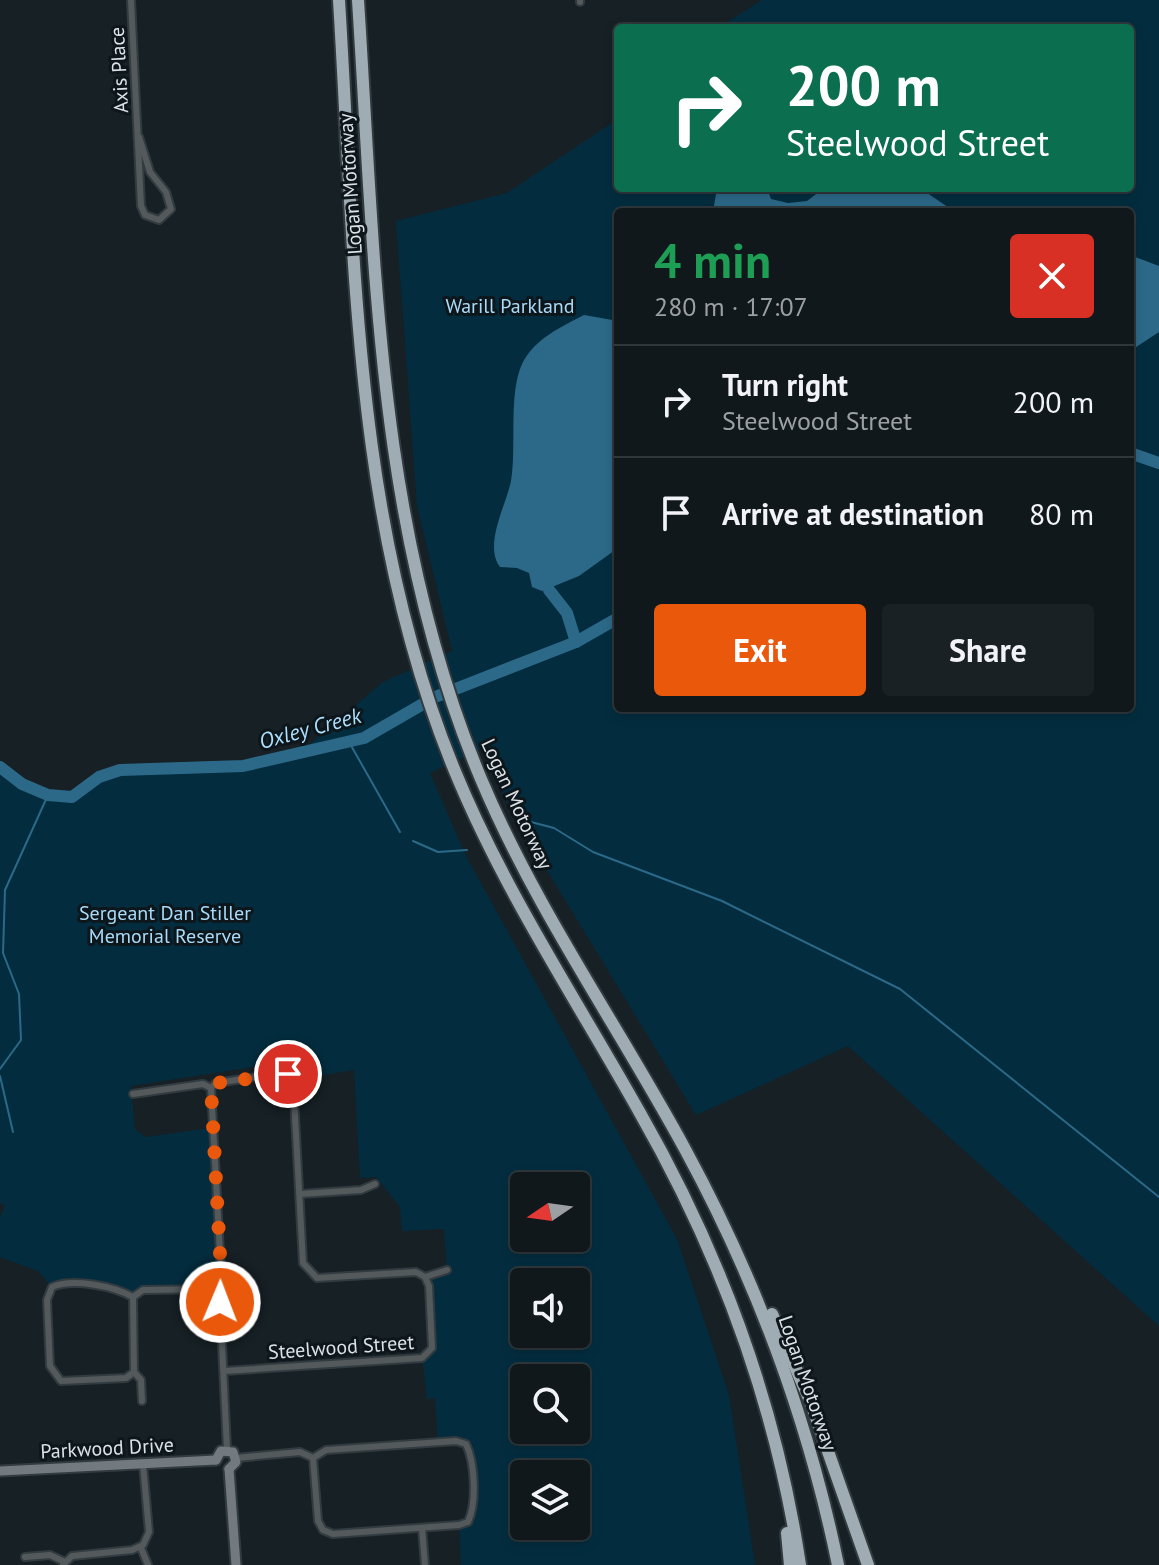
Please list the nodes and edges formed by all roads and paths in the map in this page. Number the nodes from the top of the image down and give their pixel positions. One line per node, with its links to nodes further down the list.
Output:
1 (131, 0): 4 (street, Axis Place)
2 (339, 0): 17 (highway, Logan Motorway)
3 (358, 0): 12 (highway, Logan Motorway)
4 (139, 137): 4 (street, Axis Place)
5 (211, 1088): 6 (street); 8 (street); 11 (street)
6 (133, 1094)
7 (375, 1184): 8 (street)
8 (300, 1194): 10 (street)
9 (447, 1270): 10 (street)
10 (425, 1277): 14 (street, Steelwood Street)
11 (216, 1289): 13 (street); 14 (street)
12 (755, 1291): 34 (highway, Logan Motorway); 35 (highway)
13 (133, 1297): 15 (street); 15 (street)
14 (224, 1371): 18 (street)
15 (134, 1372): 16 (street)
16 (142, 1401)
17 (769, 1420): 32 (highway); 33 (highway, Logan Motorway)
18 (227, 1449): 19 (street); 21 (street)
19 (236, 1458): 20 (street); 23 (street)
20 (313, 1458): 25 (street); 25 (street)
21 (216, 1460): 22 (street, Parkwood Drive); 23 (street)
22 (143, 1464): 24 (street, Parkwood Drive); 26 (street)
23 (229, 1469): 30 (street)
24 (0, 1471)
25 (422, 1528): 31 (street)
26 (141, 1548): 28 (street); 29 (street)
27 (25, 1557): 28 (street)
28 (64, 1563)
29 (148, 1565)
30 (236, 1565)
31 (425, 1565)
32 (790, 1565)
33 (800, 1565)
34 (838, 1565)
35 (868, 1565)

